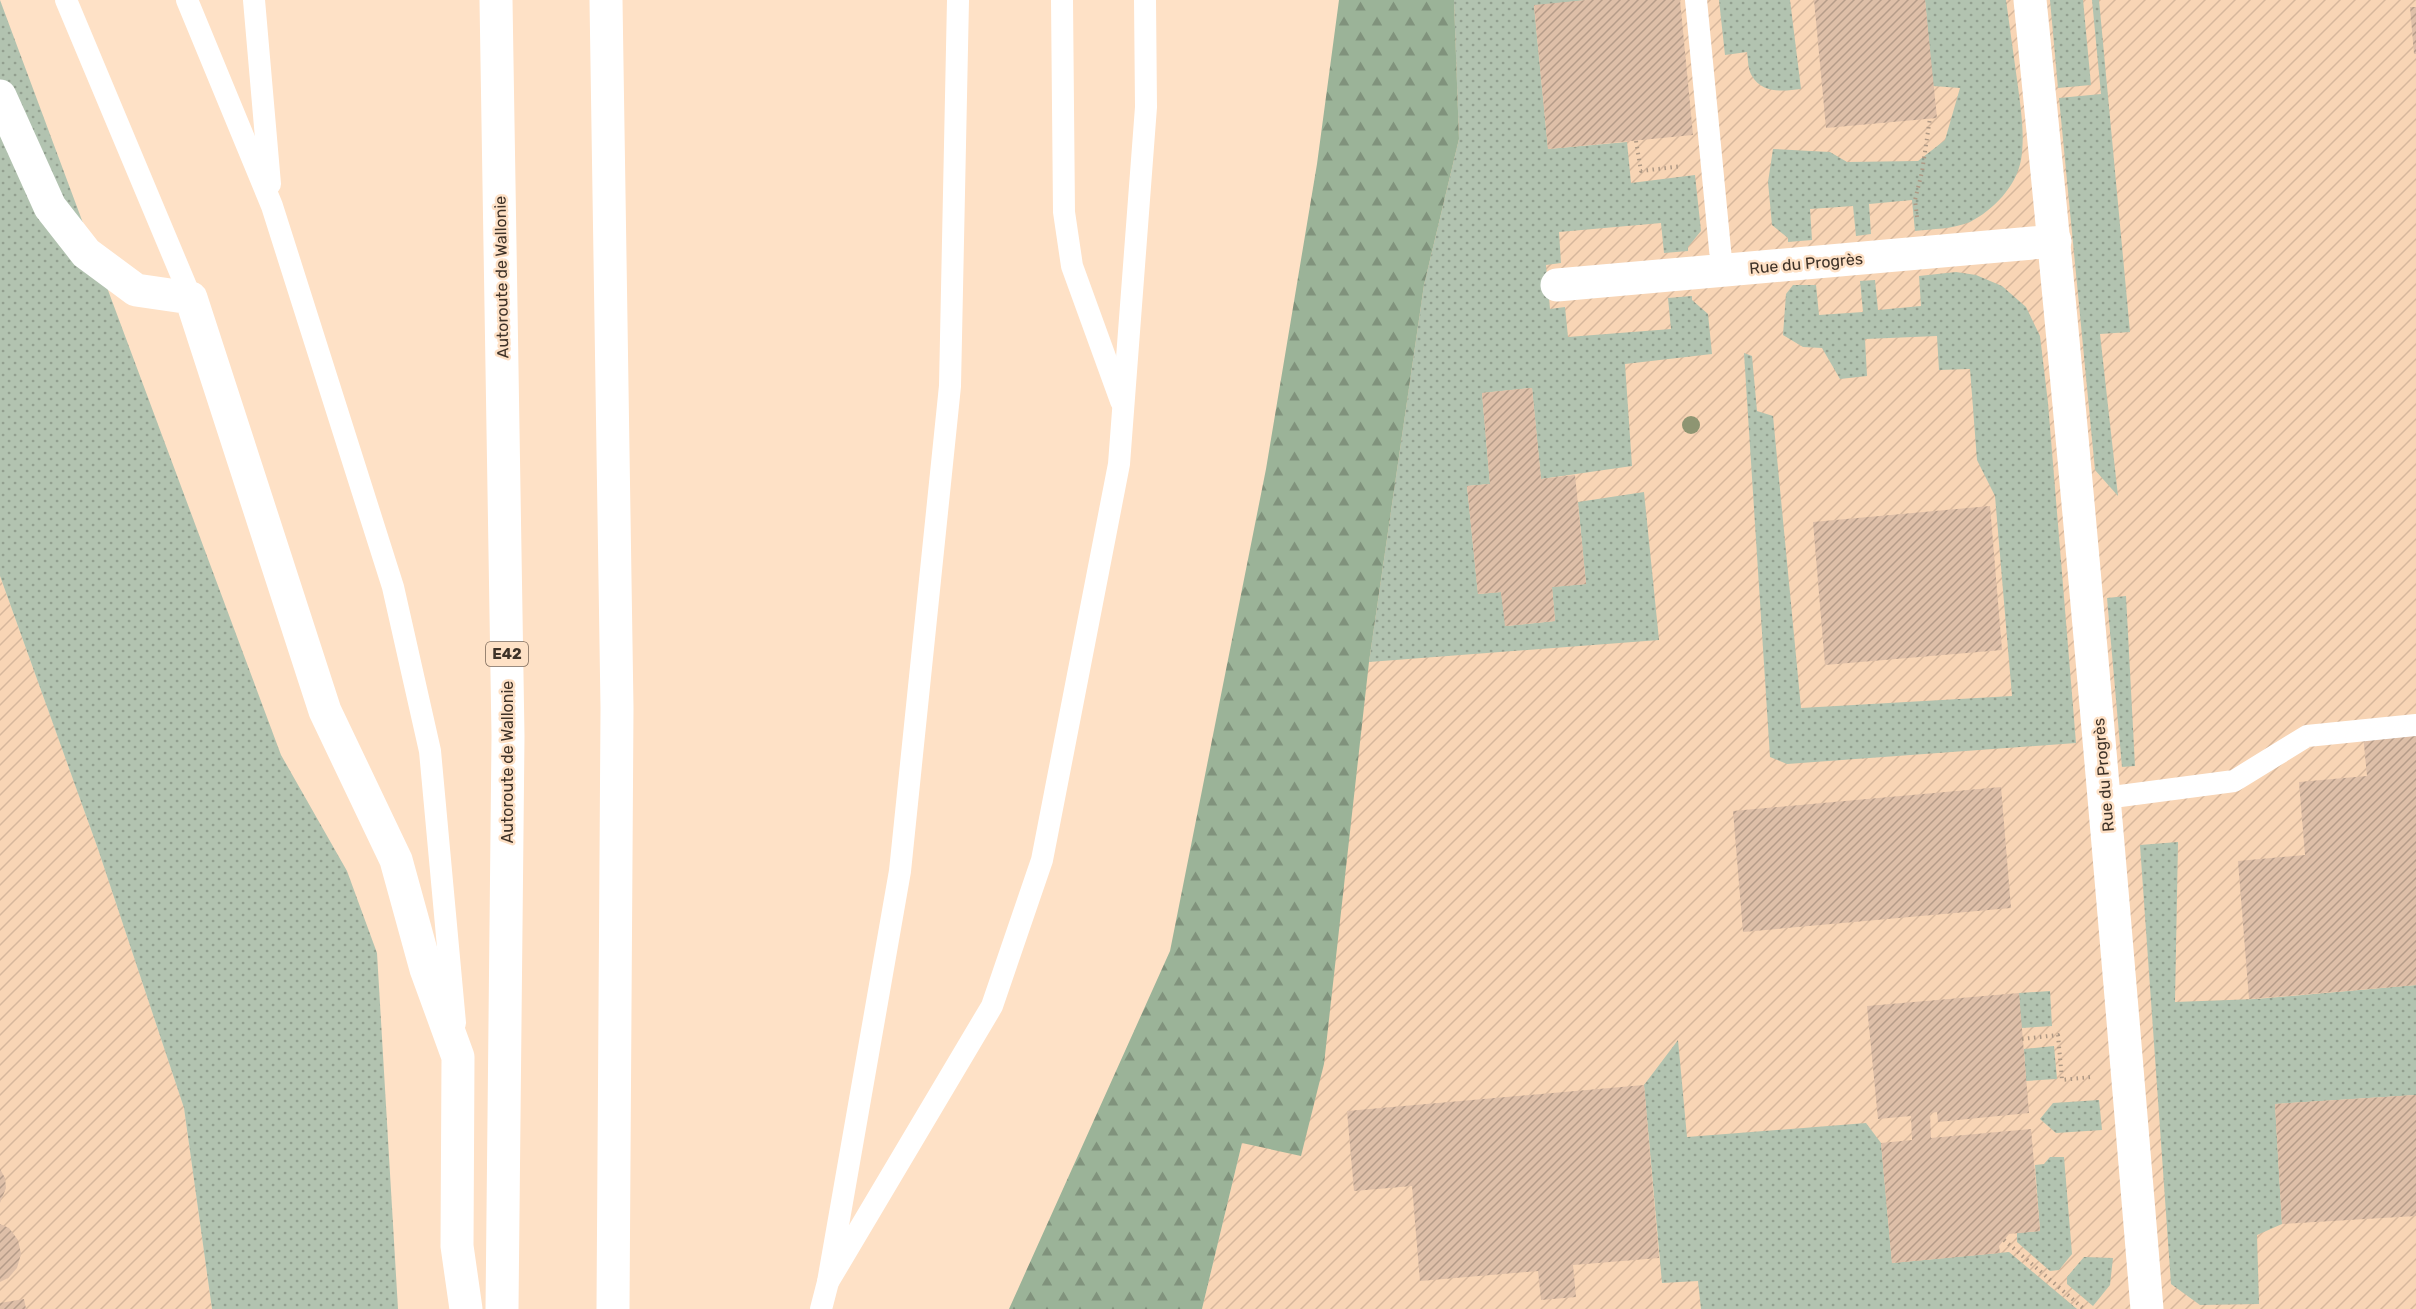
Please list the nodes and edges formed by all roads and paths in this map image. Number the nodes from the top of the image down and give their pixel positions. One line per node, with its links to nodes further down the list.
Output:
1 (66, 0): 18 (lane)
2 (187, 0): 13 (lane)
3 (254, 0): 13 (lane)
4 (496, 0): 28 (main road, Autoroute de Wallonie / E42)
5 (606, 0): 29 (main road)
6 (958, 0): 26 (lane)
7 (1062, 0): 19 (lane)
8 (1145, 0): 19 (lane)
9 (1696, 0): 16 (lane)
10 (2030, 0): 14 (main road, Rue du Progrès)
11 (0, 96): 18 (main road)
12 (1930, 118): 15 (path)
13 (272, 206): 23 (lane)
14 (2055, 241): 15 (main road, Rue du Progrès); 21 (main road, Rue du Progrès)
15 (1920, 254): 16 (main road, Rue du Progrès)
16 (1722, 270): 17 (main road, Rue du Progrès)
17 (1557, 285)
18 (192, 298): 23 (main road)
19 (1124, 408): 26 (lane)
20 (2416, 725): 21 (lane)
21 (2105, 798): 32 (main road, Rue du Progrès)
22 (2022, 1039): 24 (path)
23 (458, 1057): 27 (main road)
24 (2094, 1077)
25 (2004, 1240): 31 (path)
26 (828, 1282): 30 (lane)
27 (466, 1309)
28 (502, 1309)
29 (613, 1309)
30 (820, 1309)
31 (2084, 1309)
32 (2147, 1309)

